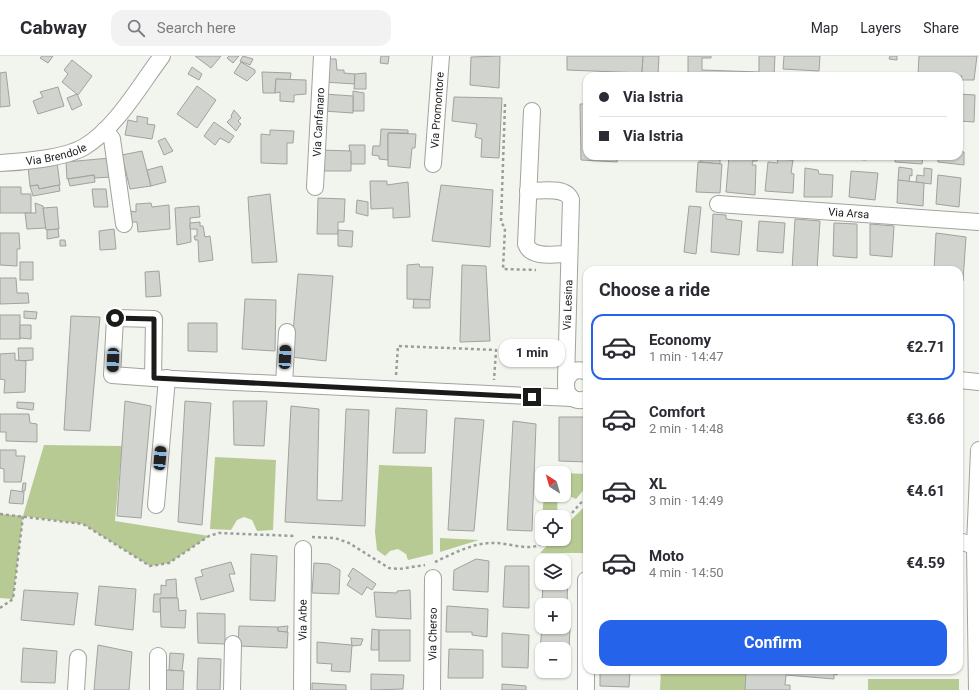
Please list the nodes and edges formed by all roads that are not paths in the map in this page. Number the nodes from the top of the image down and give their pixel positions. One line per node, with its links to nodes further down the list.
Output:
1 (162, 56): 5 (street, Via Brendole)
2 (322, 56): 8 (street, Via Canfanaro)
3 (441, 56): 7 (street, Via Promontore)
4 (532, 111): 9 (street)
5 (105, 130): 6 (street, Via Brendole); 12 (street)
6 (0, 163)
7 (433, 164)
8 (316, 187)
9 (528, 191): 13 (street, Via Lesina); 13 (street)
10 (718, 204): 11 (street, Via Arsa)
11 (979, 222)
12 (124, 224)
13 (569, 254): 16 (street, Via Lesina)
14 (286, 332): 19 (street)
15 (583, 371): 16 (street)
16 (566, 380): 20 (street, Via Lesina)
17 (963, 380): 18 (street)
18 (979, 382)
19 (284, 384): 20 (street); 22 (street)
20 (580, 399)
21 (979, 450): 25 (street)
22 (156, 505)
23 (302, 540): 35 (street, Via Arbe)
24 (963, 542): 25 (street)
25 (975, 546): 30 (street)
26 (433, 578): 36 (street, Via Cherso)
27 (233, 644): 34 (street)
28 (158, 656): 33 (street)
29 (78, 658): 32 (street)
30 (978, 664): 38 (street)
31 (586, 674): 37 (street)
32 (76, 690)
33 (158, 690)
34 (232, 690)
35 (302, 690)
36 (432, 690)
37 (586, 690)
38 (977, 690)

